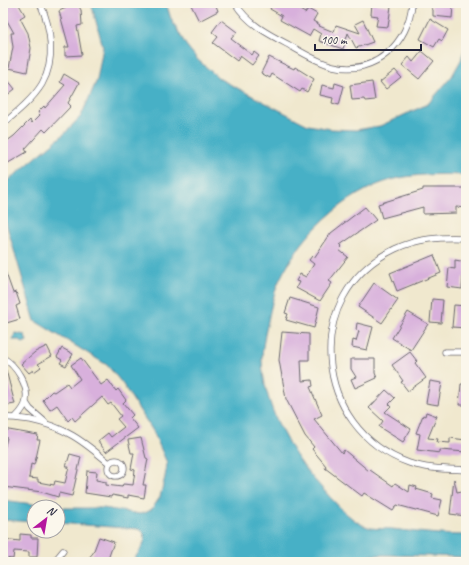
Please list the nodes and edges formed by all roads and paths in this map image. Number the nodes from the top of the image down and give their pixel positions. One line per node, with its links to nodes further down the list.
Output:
1 (40, 3): 4 (street)
2 (235, 3): 3 (street)
3 (412, 3)
4 (3, 124)
5 (466, 238): 14 (street)
6 (445, 352): 7 (street)
7 (466, 352)
8 (3, 358): 9 (street)
9 (26, 403): 10 (street); 12 (street)
10 (16, 417): 11 (street); 12 (street)
11 (3, 418)
12 (46, 424): 13 (street)
13 (109, 463)
14 (466, 470)
15 (63, 551): 16 (street)
16 (54, 562)

